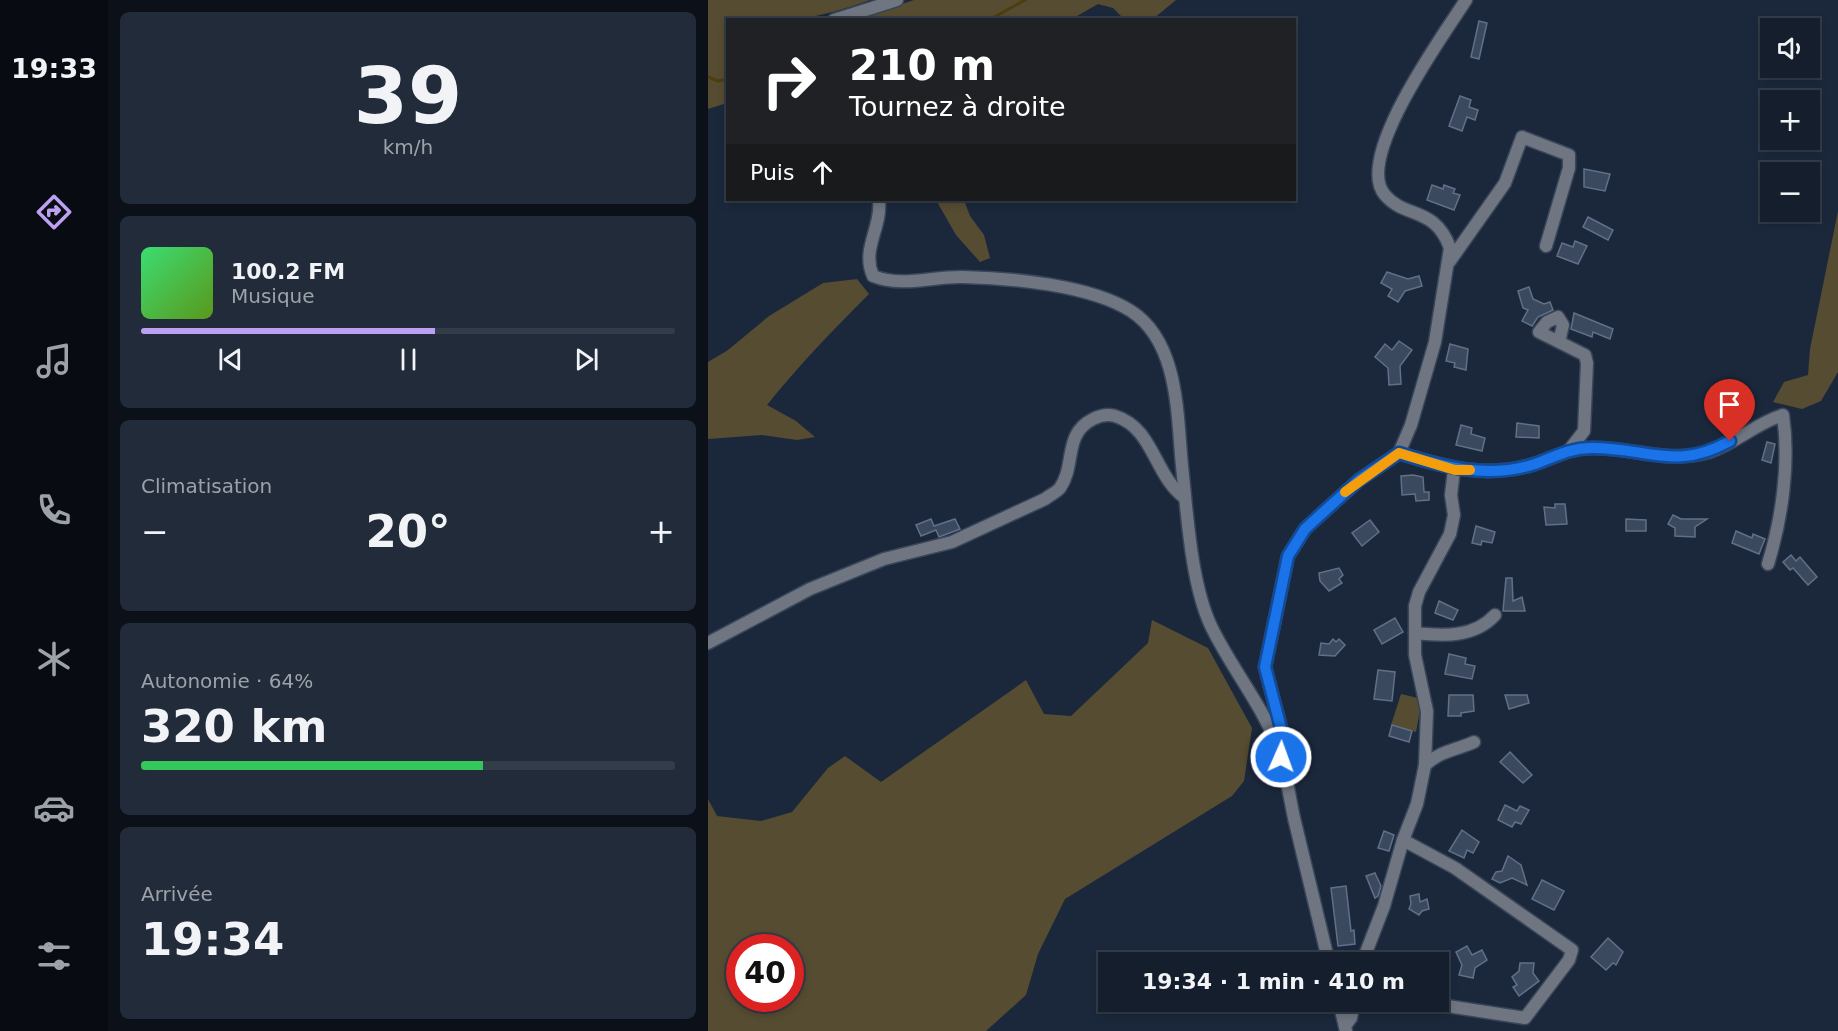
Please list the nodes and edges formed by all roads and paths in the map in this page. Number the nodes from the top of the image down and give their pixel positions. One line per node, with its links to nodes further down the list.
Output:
1 (897, 0): 3 (street)
2 (1466, 0): 6 (street)
3 (840, 18)
4 (879, 201): 11 (street)
5 (1546, 246): 6 (street)
6 (1449, 262): 9 (street)
7 (1559, 342): 8 (street)
8 (1570, 449): 10 (street); 12 (street)
9 (1399, 453): 10 (street); 17 (street)
10 (1455, 470): 14 (street)
11 (1185, 498): 15 (street); 17 (street)
12 (1768, 564)
13 (1495, 615): 14 (street)
14 (1414, 633): 18 (street)
15 (708, 643)
16 (1474, 742): 18 (street)
17 (1277, 746): 20 (street)
18 (1425, 765): 19 (street)
19 (1403, 840): 21 (street); 22 (street)
20 (1326, 952)
21 (1366, 952)
22 (1449, 1006)
23 (1342, 1012): 25 (street)
24 (1352, 1012): 25 (street)
25 (1346, 1028)

